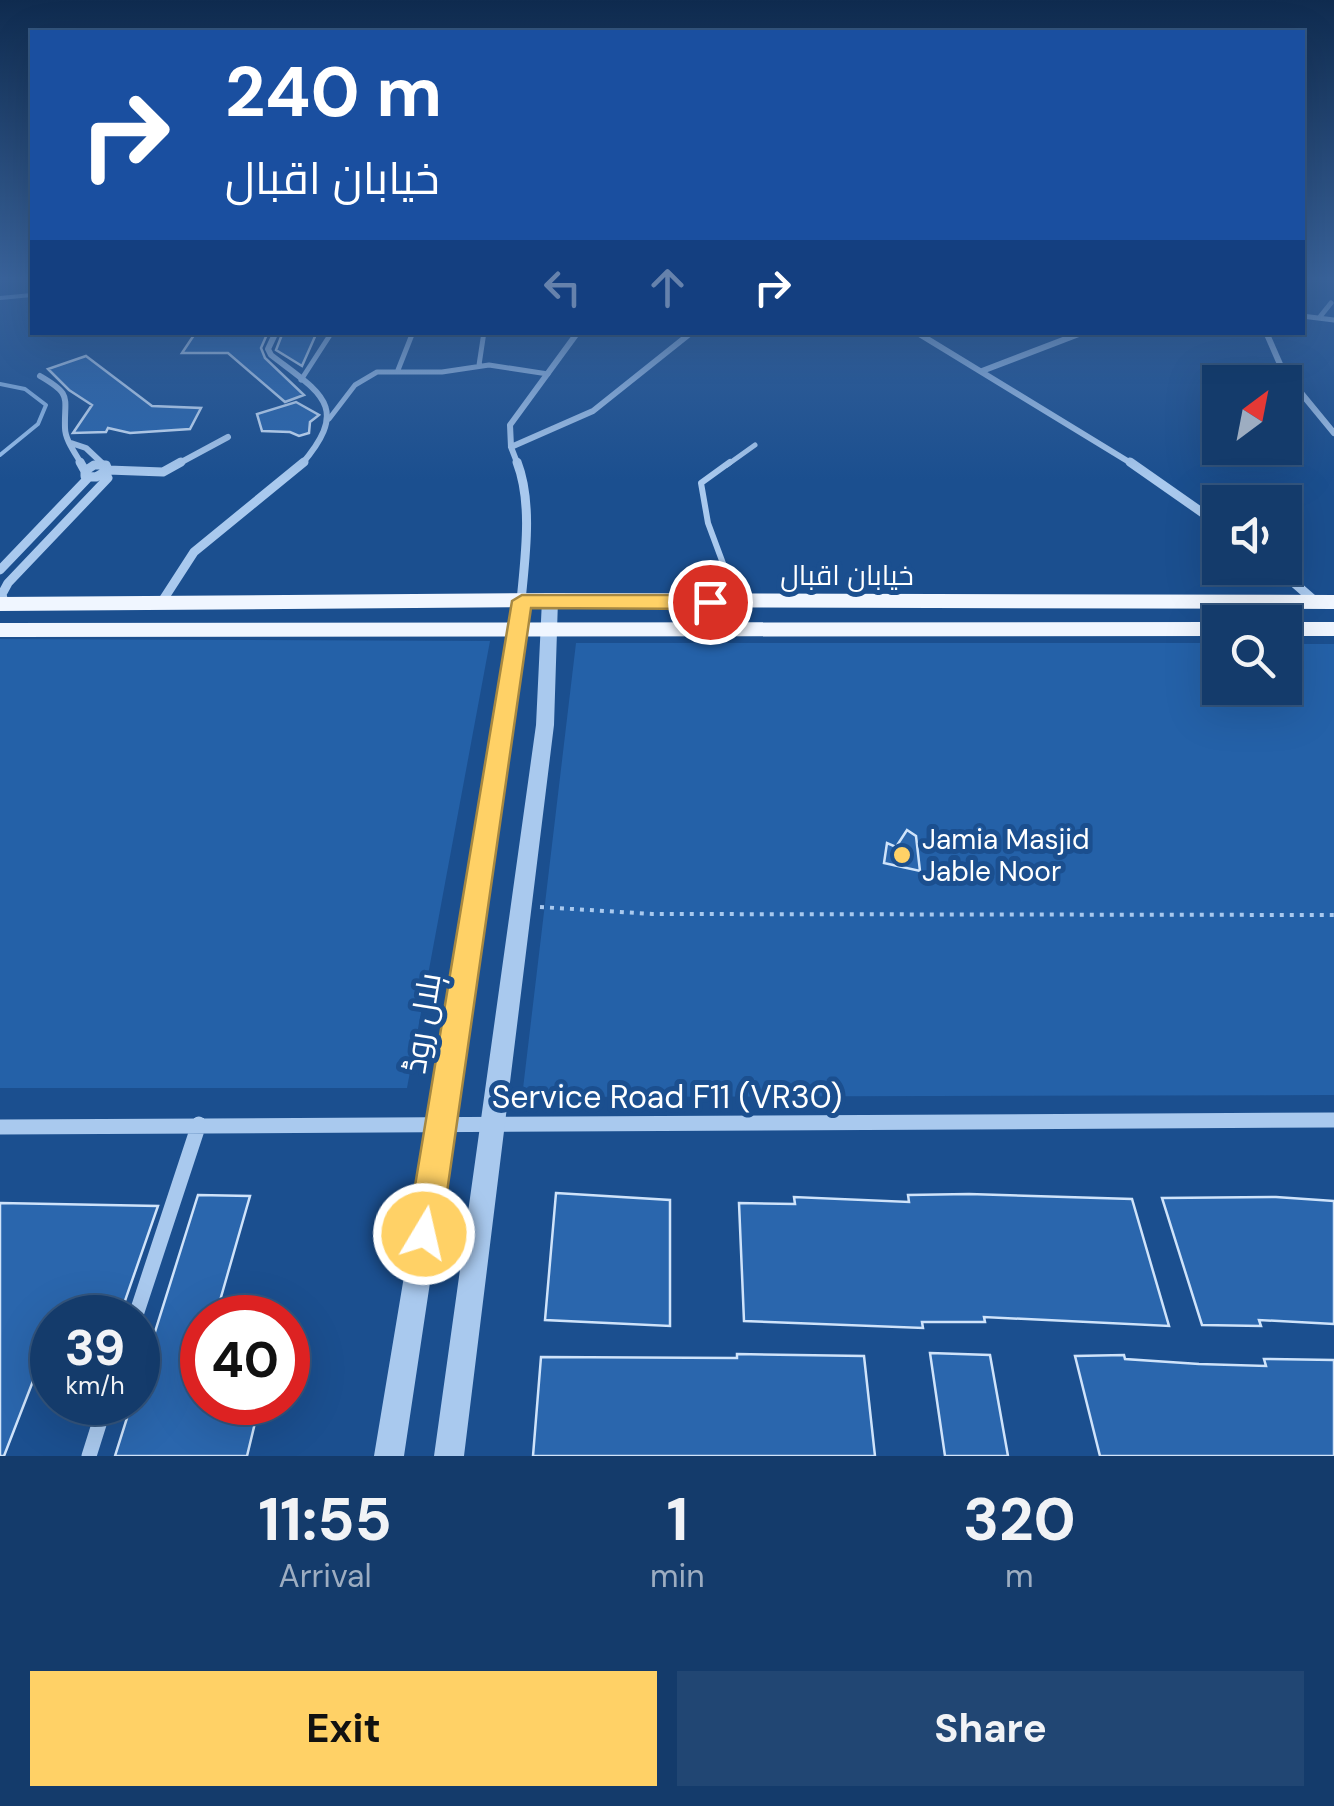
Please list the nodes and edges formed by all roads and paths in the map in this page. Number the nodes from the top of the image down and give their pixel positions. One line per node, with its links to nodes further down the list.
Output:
1 (270, 345): 15 (street)
2 (324, 345): 15 (lane)
3 (408, 345): 11 (lane)
4 (482, 345): 10 (lane)
5 (569, 345): 13 (street)
6 (676, 345): 21 (street)
7 (938, 345): 12 (street)
8 (1050, 345): 12 (street)
9 (1272, 345): 17 (street)
10 (479, 365): 11 (lane); 13 (lane)
11 (398, 370): 16 (lane)
12 (982, 371): 24 (street)
13 (548, 374): 21 (street)
14 (40, 376): 19 (street)
15 (301, 380): 16 (street)
16 (329, 419): 31 (street)
17 (1334, 433)
18 (228, 437): 22 (street)
19 (71, 443): 22 (street); 23 (street)
20 (755, 445): 29 (lane)
21 (512, 448): 28 (street)
22 (105, 469): 23 (street); 32 (street)
23 (87, 474): 25 (street)
24 (1202, 512)
25 (0, 570)
26 (1301, 585): 30 (street)
27 (550, 600): 28 (main road, خیابان اقبال); 29 (main road, خیابان اقبال); 40 (street)
28 (522, 601): 31 (main road, خیابان اقبال); 35 (street, ہلال روڈ)
29 (738, 602): 30 (main road, خیابان اقبال); 36 (main road)
30 (1325, 602): 33 (main road)
31 (161, 603): 32 (main road, خیابان اقبال); 39 (main road)
32 (2, 604)
33 (1334, 627): 34 (main road)
34 (1302, 628)
35 (520, 629): 39 (main road, خیابان اقبال); 40 (main road, خیابان اقبال); 45 (street, ہلال روڈ)
36 (741, 629): 37 (main road, خیابان اقبال); 40 (main road, خیابان اقبال)
37 (1202, 629)
38 (0, 630): 39 (main road, خیابان اقبال)
39 (147, 630)
40 (551, 630): 47 (street)
41 (535, 906): 42 (path)
42 (1334, 915)
43 (1334, 1120): 47 (street, Service Road F11 (VR30))
44 (199, 1124): 45 (street, Service Road F11 (VR30)); 46 (street, Service Road F11 (VR30)); 48 (street)
45 (442, 1124): 47 (street, Service Road F11 (VR30)); 51 (street, ہلال روڈ)
46 (0, 1127)
47 (494, 1127): 52 (street)
48 (143, 1295)
49 (98, 1425): 50 (street)
50 (88, 1456)
51 (389, 1456)
52 (449, 1456)

